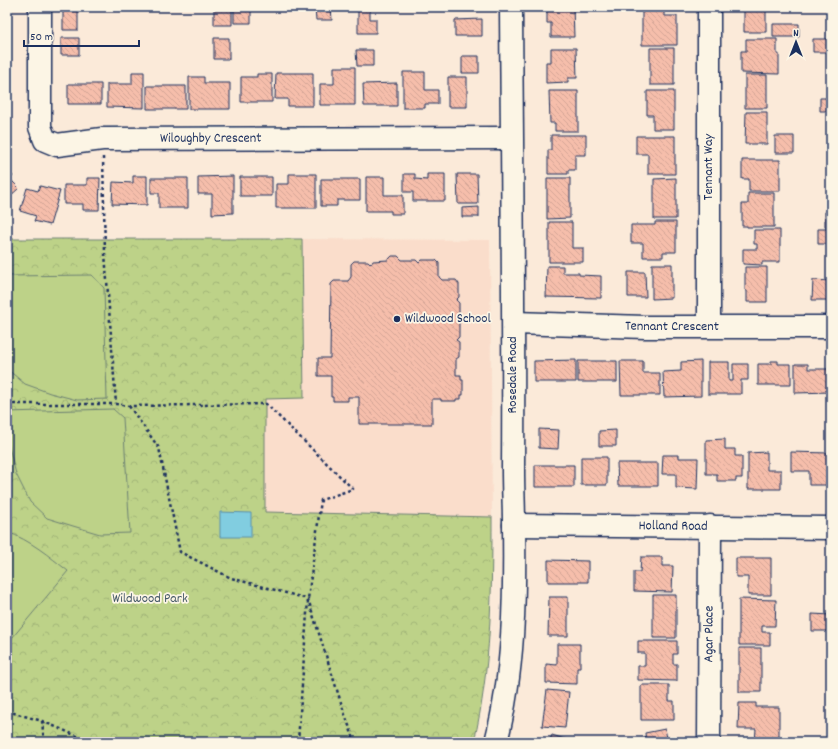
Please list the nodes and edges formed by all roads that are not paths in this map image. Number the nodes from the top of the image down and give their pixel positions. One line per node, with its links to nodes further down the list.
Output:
1 (40, 7): 4 (street, Wiloughby Crescent)
2 (511, 7): 4 (street, Rosedale Road)
3 (709, 7): 6 (street, Tennant Way)
4 (512, 138): 5 (street, Rosedale Road)
5 (514, 323): 6 (street, Tennant Crescent); 8 (street, Rosedale Road)
6 (709, 326): 7 (street, Tennant Crescent)
7 (831, 327)
8 (514, 525): 9 (street, Holland Road); 11 (street, Rosedale Road)
9 (710, 526): 10 (street, Holland Road); 12 (street, Agar Place)
10 (831, 528)
11 (496, 742)
12 (709, 742)

